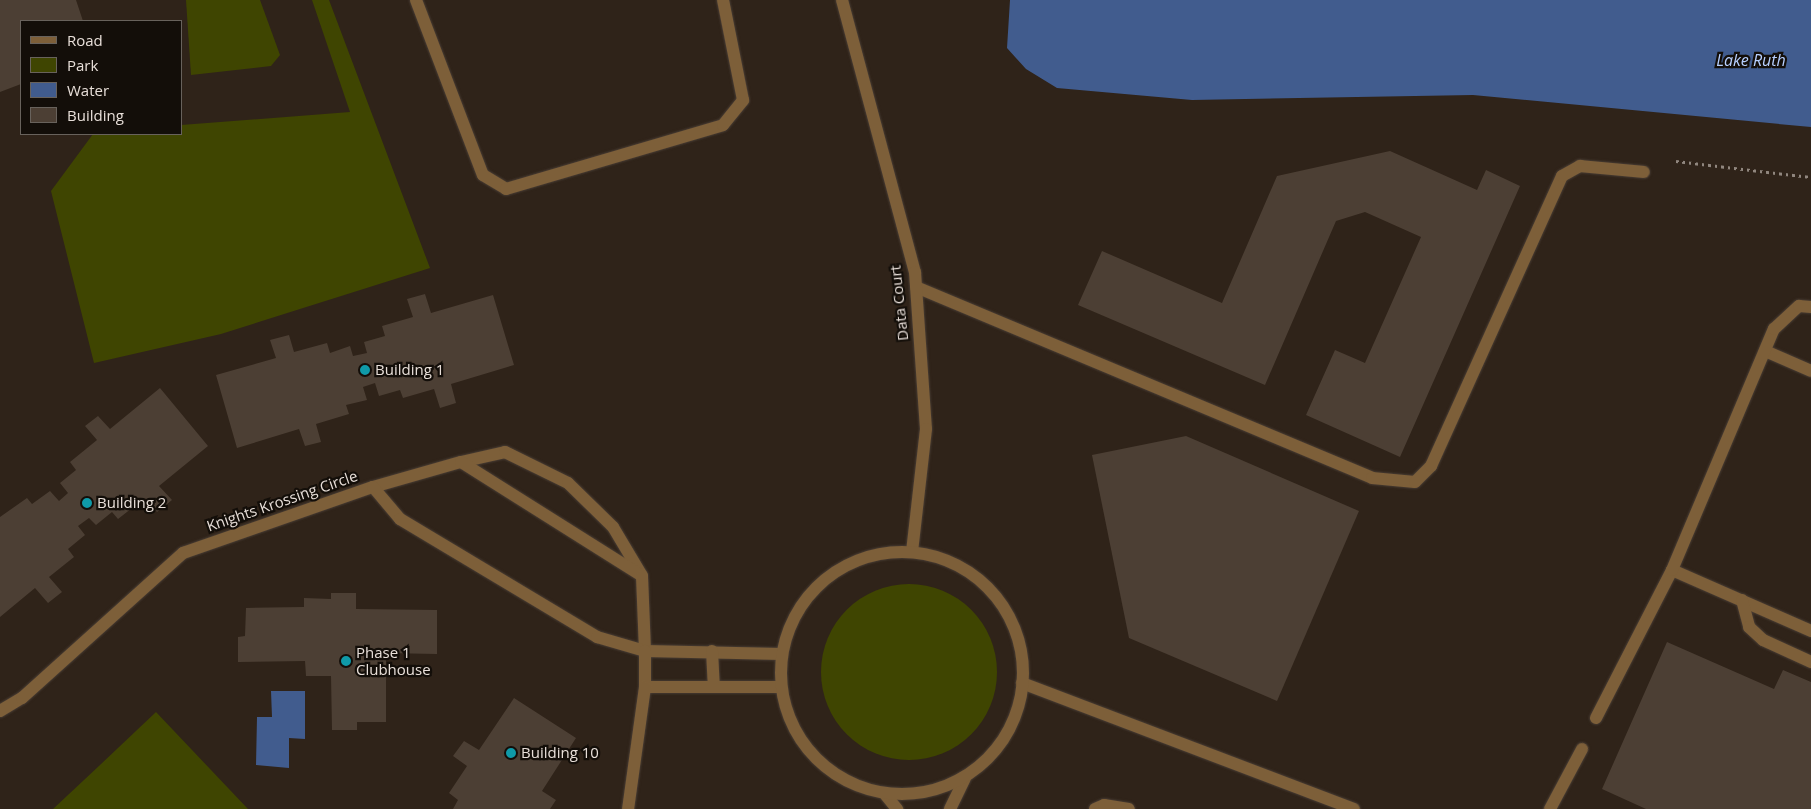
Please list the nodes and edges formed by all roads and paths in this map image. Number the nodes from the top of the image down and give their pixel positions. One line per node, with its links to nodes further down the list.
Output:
1 (416, 0): 2 (street)
2 (723, 0)
3 (842, 0): 7 (street, Data Court)
4 (1676, 161): 6 (path)
5 (1644, 172): 7 (street)
6 (1811, 177)
7 (916, 286): 13 (street, Data Court)
8 (1811, 307): 9 (street)
9 (1765, 351): 10 (street); 14 (street)
10 (1811, 371)
11 (461, 462): 12 (street); 15 (street); 15 (street)
12 (373, 487): 18 (street, Knights Krossing Circle); 26 (street, Knights Krossing Circle)
13 (912, 551): 20 (street); 22 (street)
14 (1672, 570): 16 (street); 27 (street)
15 (642, 576): 18 (street)
16 (1742, 600): 17 (street); 21 (street)
17 (1811, 631)
18 (645, 650): 19 (street, Knights Krossing Circle); 23 (street)
19 (712, 652): 20 (street, Knights Krossing Circle); 24 (street)
20 (782, 654): 25 (street)
21 (1811, 662)
22 (1022, 682): 29 (street); 36 (street)
23 (645, 687): 24 (street); 31 (street)
24 (714, 687): 25 (street)
25 (781, 687): 30 (street)
26 (0, 711)
27 (1596, 718)
28 (1582, 749): 37 (street)
29 (965, 778): 30 (street); 33 (street)
30 (884, 793): 32 (street)
31 (628, 809)
32 (897, 809)
33 (950, 809)
34 (1095, 809): 35 (street)
35 (1129, 809)
36 (1354, 809)
37 (1550, 809)

